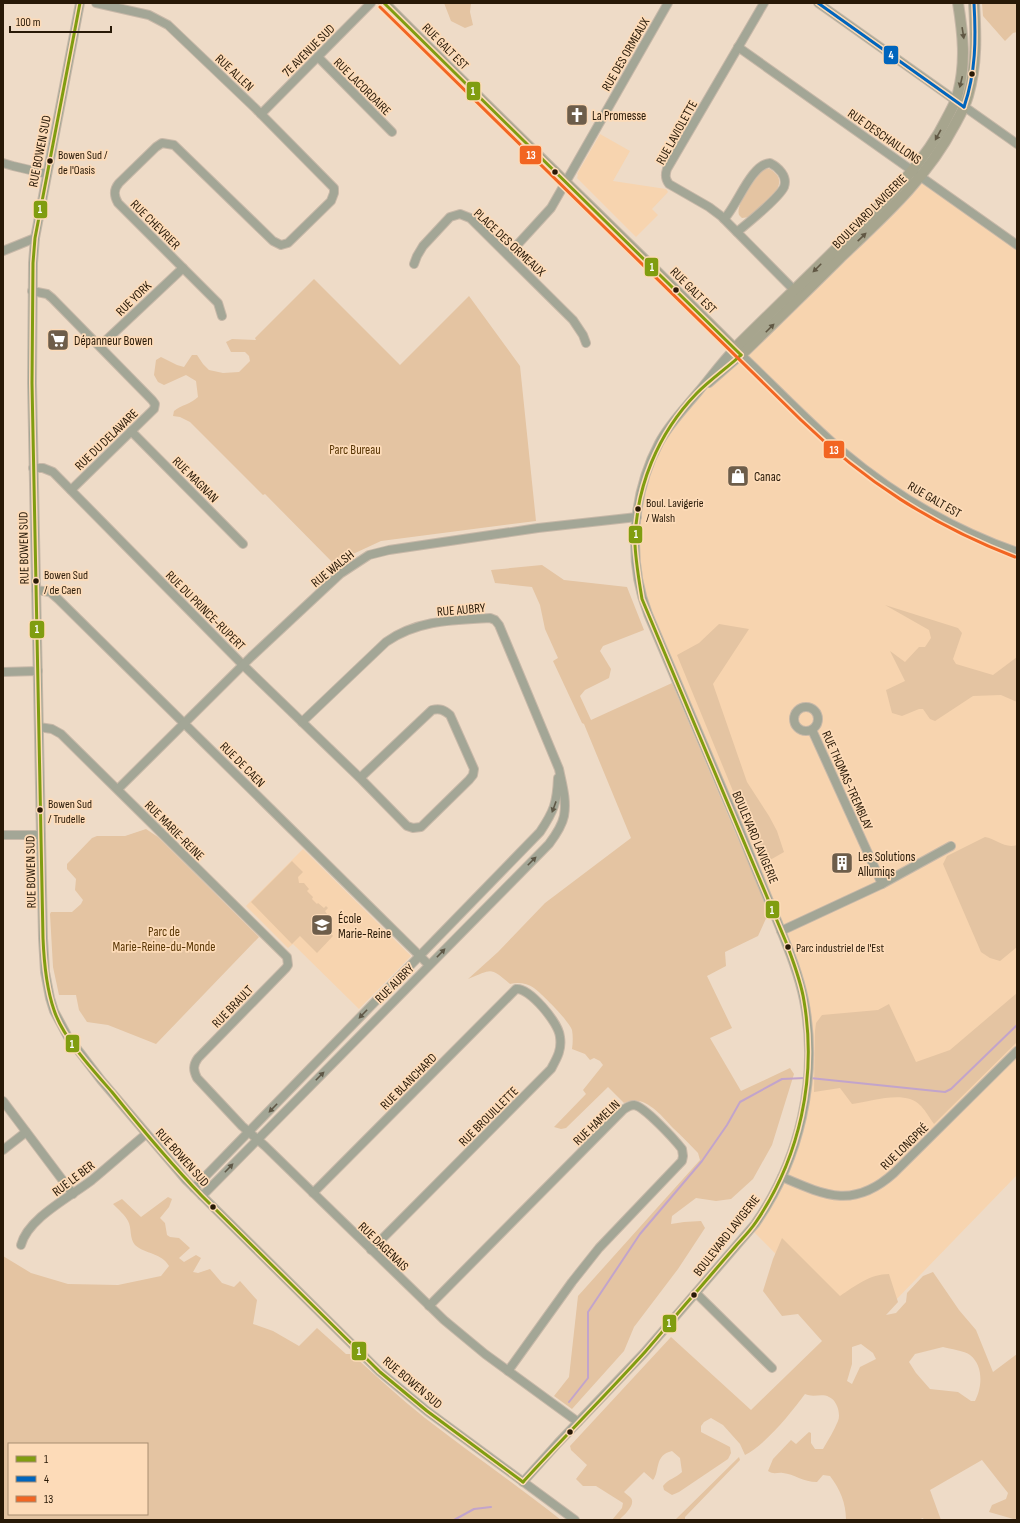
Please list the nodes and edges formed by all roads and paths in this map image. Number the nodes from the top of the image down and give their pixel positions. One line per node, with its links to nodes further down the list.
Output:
1 (80, 3): 19 (street, RUE BOWEN SUD)
2 (96, 3): 14 (street, RUE ALLEN)
3 (372, 3): 11 (street, 7E AVENUE SUD)
4 (384, 3): 20 (main road, RUE GALT EST)
5 (668, 3): 20 (street, RUE DES ORMEAUX)
6 (764, 3): 10 (street, RUE LAVIOLETTE)
7 (818, 3): 12 (street)
8 (958, 3): 12 (main road, BOULEVARD LAVIGERIE, one-way to 12)
9 (974, 3): 13 (main road, BOULEVARD LAVIGERIE)
10 (738, 47): 18 (street, RUE DESCHAILLONS); 21 (street, RUE LAVIOLETTE)
11 (318, 57): 14 (street, 7E AVENUE SUD); 15 (street, RUE LACORDAIRE)
12 (956, 100): 13 (street); 18 (main road, BOULEVARD LAVIGERIE, one-way to 18)
13 (964, 107): 16 (street); 18 (main road, BOULEVARD LAVIGERIE)
14 (261, 114): 24 (street, RUE ALLEN)
15 (392, 132)
16 (1016, 142)
17 (3, 163): 19 (street)
18 (917, 173): 25 (street, RUE DESCHAILLONS); 31 (main road, BOULEVARD LAVIGERIE)
19 (47, 174): 23 (street, RUE BOWEN SUD)
20 (566, 182): 27 (street, RUE DES ORMEAUX); 35 (main road, RUE GALT EST)
21 (724, 219): 22 (street, RUE LAVIOLETTE); 22 (street)
22 (737, 232): 31 (street, RUE LAVIOLETTE)
23 (35, 238): 26 (street); 30 (street, RUE BOWEN SUD)
24 (281, 245): 29 (street, RUE CHEVRIER)
25 (1017, 245)
26 (3, 251)
27 (508, 255): 28 (street, PLACE DES ORMEAUX); 33 (street, PLACE DES ORMEAUX)
28 (414, 264)
29 (183, 268): 32 (street, RUE CHEVRIER); 34 (street, RUE YORK)
30 (32, 291): 34 (street); 37 (street, RUE BOWEN SUD)
31 (797, 294): 35 (main road, BOULEVARD LAVIGERIE)
32 (222, 316)
33 (586, 343)
34 (100, 346): 36 (street, RUE DU DELAWARE)
35 (738, 351): 39 (street, BOULEVARD LAVIGERIE); 41 (street, RUE GALT EST)
36 (131, 431): 38 (street, RUE DU DELAWARE); 40 (street, RUE MAGNAN)
37 (33, 468): 38 (street, RUE DU PRINCE-RUPERT); 42 (street, RUE BOWEN SUD)
38 (71, 490): 43 (street, RUE DU PRINCE-RUPERT)
39 (636, 517): 43 (street, RUE WALSH); 57 (street, BOULEVARD LAVIGERIE)
40 (243, 544)
41 (1017, 552)
42 (36, 590): 44 (street, RUE BOWEN SUD); 47 (street, RUE DE CAEN)
43 (243, 665): 46 (street, RUE DU PRINCE-RUPERT); 47 (street, RUE WALSH)
44 (38, 671): 45 (street); 48 (street, RUE BOWEN SUD)
45 (3, 672)
46 (302, 722): 50 (street, RUE AUBRY); 51 (street, RUE DU PRINCE-RUPERT)
47 (184, 723): 52 (street, RUE WALSH); 58 (street, RUE DE CAEN)
48 (39, 728): 52 (street, RUE MARIE-REINE); 54 (street, RUE BOWEN SUD)
49 (812, 730): 56 (street, RUE THOMAS-TREMBLAY)
50 (559, 769): 58 (street, RUE AUBRY, one-way to 58); 60 (street, RUE AUBRY, one-way to 50)
51 (360, 778): 51 (street, RUE DU PRINCE-RUPERT)
52 (118, 789): 59 (street, RUE MARIE-REINE)
53 (3, 835): 54 (street)
54 (41, 835): 67 (street, RUE BOWEN SUD)
55 (951, 846): 56 (street)
56 (882, 884): 57 (street)
57 (781, 931): 70 (street, BOULEVARD LAVIGERIE)
58 (420, 956): 60 (street, RUE DE CAEN); 66 (street, RUE AUBRY, one-way to 66)
59 (288, 961): 63 (street, RUE BRAULT)
60 (429, 965): 68 (street, RUE AUBRY, one-way to 60)
61 (520, 988): 72 (street, RUE BLANCHARD); 76 (street, RUE BROUILLETTE)
62 (1017, 1051): 70 (street, RUE LONGPRÉ)
63 (193, 1067): 66 (street, RUE DAGENAIS)
64 (3, 1101): 65 (street)
65 (26, 1132): 69 (street); 73 (street)
66 (249, 1133): 68 (street, RUE DAGENAIS); 71 (street, RUE AUBRY)
67 (146, 1134): 71 (street, RUE BOWEN SUD); 73 (street, RUE LE BER)
68 (257, 1140): 72 (street, RUE DAGENAIS); 74 (street, RUE AUBRY, one-way to 68)
69 (3, 1150)
70 (782, 1177): 77 (street, BOULEVARD LAVIGERIE)
71 (194, 1188): 74 (street, RUE BOWEN SUD)
72 (313, 1193): 76 (street, RUE DAGENAIS)
73 (73, 1194): 75 (street, RUE LE BER)
74 (202, 1196): 82 (street, RUE BOWEN SUD)
75 (20, 1245)
76 (371, 1250): 78 (street, RUE DAGENAIS)
77 (696, 1293): 79 (street); 81 (street, BOULEVARD LAVIGERIE)
78 (429, 1306): 80 (street, RUE DAGENAIS); 80 (street, RUE HAMELIN)
79 (772, 1368)
80 (508, 1371): 81 (street, RUE DAGENAIS)
81 (578, 1422): 82 (street, BOULEVARD LAVIGERIE)
82 (523, 1482): 83 (street, RUE BOWEN SUD)
83 (575, 1520)

